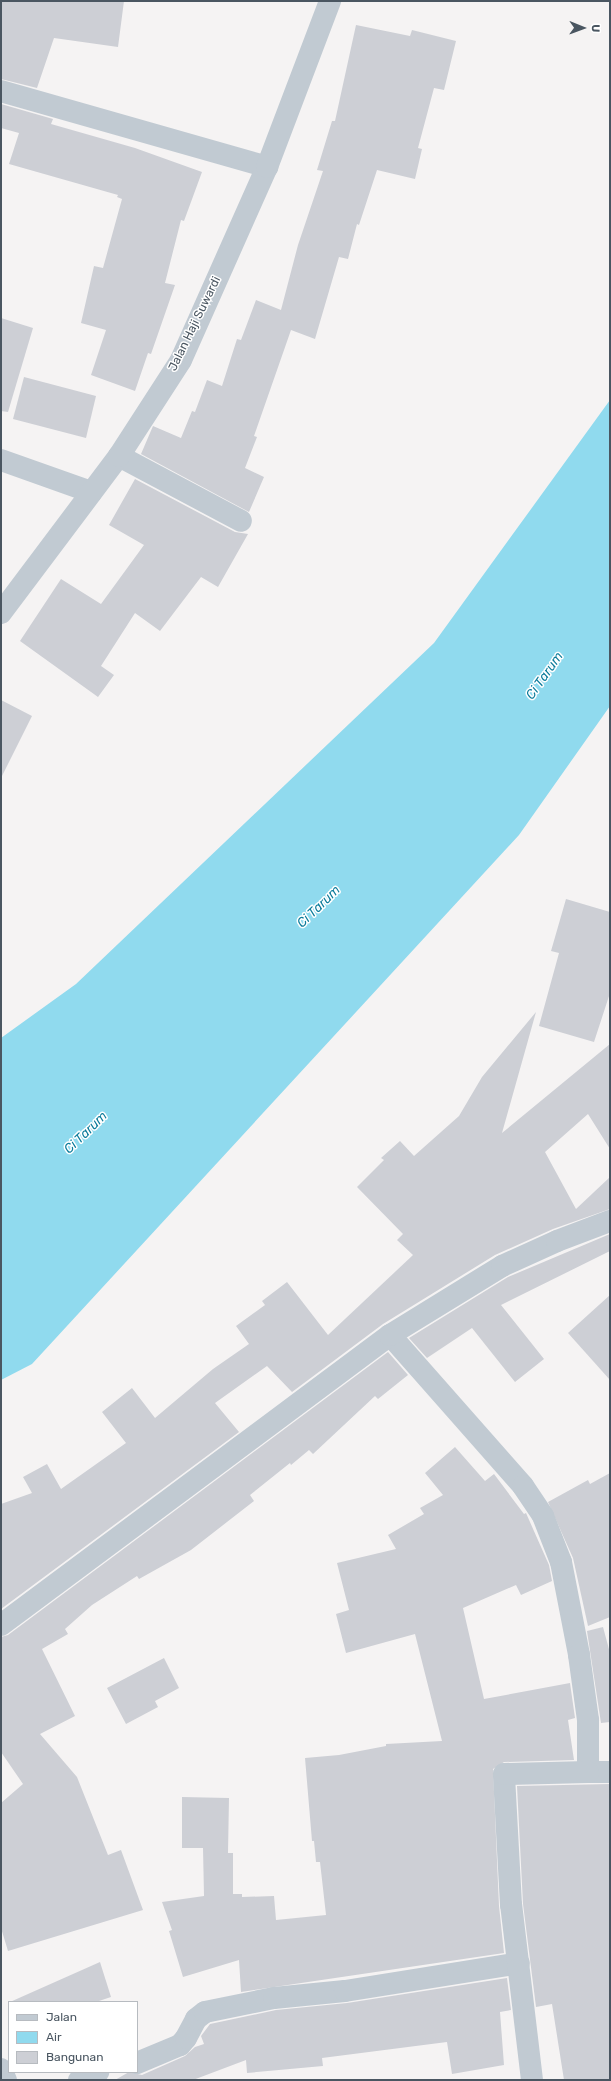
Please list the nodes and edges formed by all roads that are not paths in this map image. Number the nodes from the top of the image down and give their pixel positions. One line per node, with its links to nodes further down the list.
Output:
1 (330, 1): 3 (street, Jalan Haji Suwardi)
2 (1, 91): 3 (street)
3 (268, 167): 4 (street, Jalan Haji Suwardi)
4 (118, 456): 6 (street, Jalan Haji Suwardi); 7 (street)
5 (1, 460): 6 (street)
6 (91, 492): 8 (street, Jalan Haji Suwardi)
7 (241, 520)
8 (3, 608)
9 (610, 1221): 10 (street)
10 (390, 1334): 11 (street); 12 (street)
11 (1, 1625)
12 (588, 1772): 13 (street); 14 (street)
13 (610, 1772)
14 (519, 1963): 15 (street); 20 (street)
15 (138, 2063)
16 (1, 2068): 18 (street)
17 (96, 2073): 19 (street)
18 (6, 2080)
19 (79, 2080)
20 (532, 2080)

